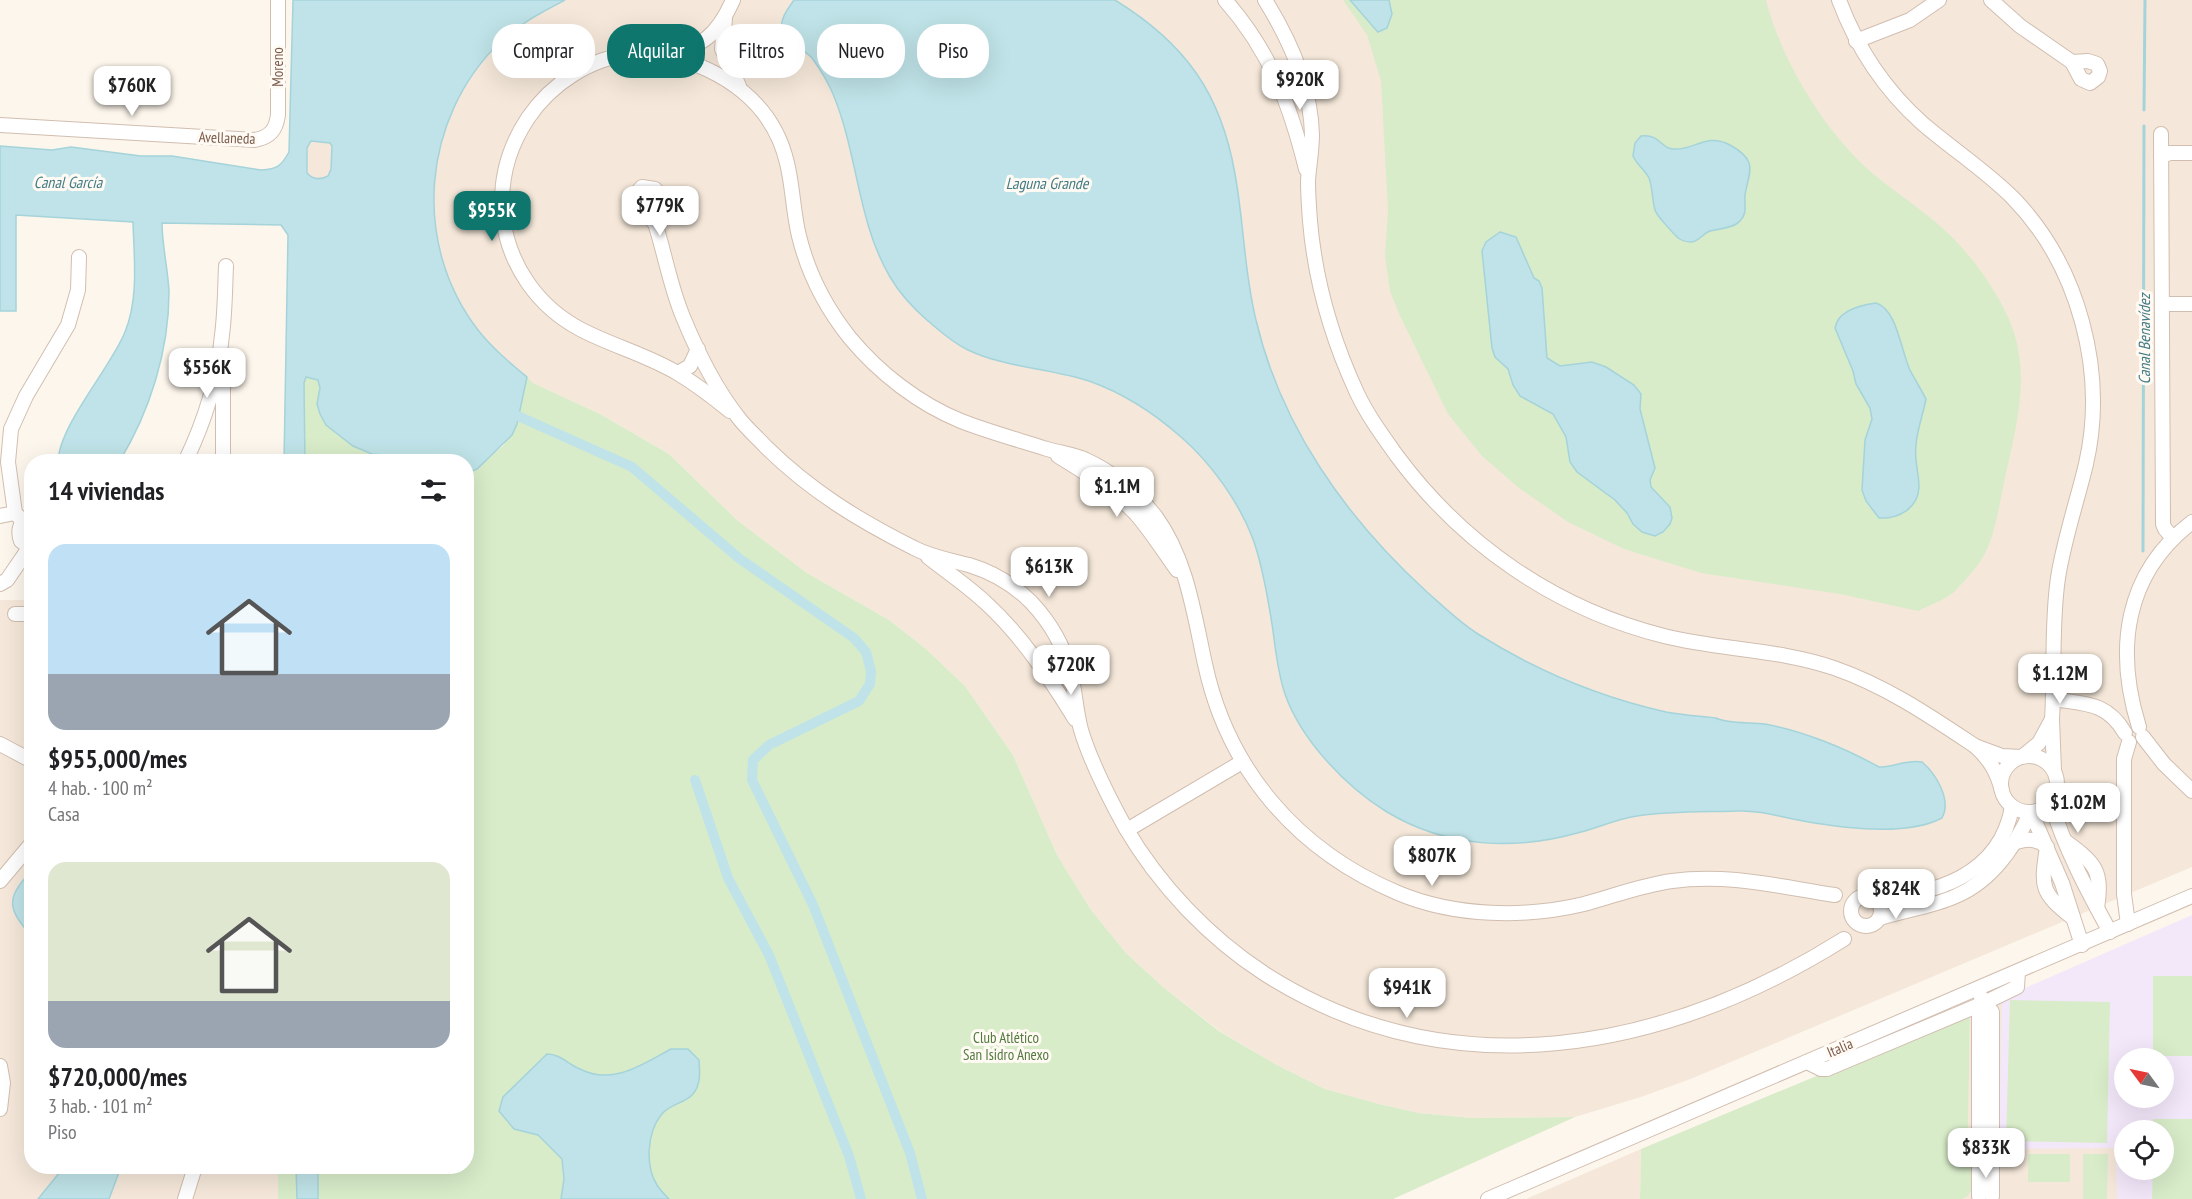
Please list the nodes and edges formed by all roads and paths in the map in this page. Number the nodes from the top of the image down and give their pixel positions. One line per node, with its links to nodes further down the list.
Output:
1 (278, 0): 21 (street, Moreno)
2 (733, 0): 8 (street)
3 (1225, 0): 19 (street)
4 (1265, 0): 18 (street)
5 (1839, 0): 11 (street)
6 (1939, 0): 11 (street)
7 (1991, 0): 13 (street)
8 (725, 17): 9 (street); 10 (street)
9 (724, 24)
10 (705, 39)
11 (1856, 41): 53 (street)
12 (607, 60): 33 (street)
13 (2072, 62)
14 (705, 68): 15 (street)
15 (716, 73): 17 (street)
16 (735, 78): 17 (street)
17 (740, 88): 61 (street)
18 (1304, 88): 19 (street); 25 (street)
19 (1284, 94): 25 (street)
20 (0, 126): 21 (street, Avellaneda)
21 (272, 133)
22 (2161, 134): 24 (street)
23 (2192, 153): 24 (street)
24 (2161, 156): 29 (street)
25 (1308, 180): 58 (street)
26 (655, 222): 32 (street)
27 (79, 257): 40 (street)
28 (226, 266): 31 (street)
29 (2162, 304): 30 (street); 42 (street)
30 (2192, 304)
31 (222, 336): 35 (street); 36 (street)
32 (698, 349): 33 (street); 34 (street)
33 (678, 373): 34 (street)
34 (738, 418): 44 (street)
35 (197, 433): 36 (street); 37 (street)
36 (223, 438): 38 (street)
37 (188, 454)
38 (223, 454)
39 (0, 516): 40 (street)
40 (23, 517): 43 (street)
41 (2192, 522): 42 (street)
42 (2173, 538): 56 (street)
43 (24, 545)
44 (924, 554): 46 (street); 48 (street)
45 (24, 556): 47 (street)
46 (973, 566): 48 (street); 51 (street)
47 (0, 584)
48 (962, 584): 52 (street)
49 (24, 614): 50 (street)
50 (15, 615)
51 (1070, 673): 52 (street); 55 (street)
52 (1053, 682): 55 (street)
53 (2053, 699): 54 (street); 56 (street)
54 (2052, 719): 60 (street); 62 (street)
55 (1080, 728): 68 (street)
56 (2132, 734): 64 (street); 78 (street)
57 (0, 744): 59 (street)
58 (1975, 746): 60 (street); 63 (street)
59 (24, 757)
60 (2022, 757): 62 (street); 63 (street)
61 (1242, 762): 68 (street); 73 (street)
62 (2054, 770): 65 (street)
63 (2002, 790): 66 (street)
64 (2192, 792)
65 (2051, 803): 67 (street); 79 (street)
66 (2012, 807): 67 (street); 74 (street)
67 (2031, 813): 69 (street); 70 (street)
68 (1127, 830): 80 (street)
69 (2017, 842): 70 (street); 77 (street)
70 (2048, 847): 81 (street)
71 (24, 852): 72 (street)
72 (0, 881)
73 (1835, 895): 74 (street); 76 (street)
74 (1867, 896): 76 (street); 77 (street)
75 (2192, 896): 78 (street, Italia)
76 (1852, 914): 77 (street); 80 (street)
77 (1875, 922): 80 (street)
78 (2128, 924): 79 (street, Italia)
79 (2110, 932): 81 (street, Italia)
80 (1844, 939)
81 (2082, 945): 82 (street, Italia)
82 (2018, 972): 83 (street, Italia); 84 (street)
83 (1977, 990): 84 (street); 85 (street, Italia)
84 (1984, 1003): 85 (street); 90 (street)
85 (1807, 1062): 89 (street, Italia)
86 (0, 1066): 87 (street)
87 (0, 1109)
88 (193, 1174): 91 (street)
89 (1506, 1195): 92 (street, Italia)
90 (1982, 1198)
91 (185, 1199)
92 (1488, 1199)

